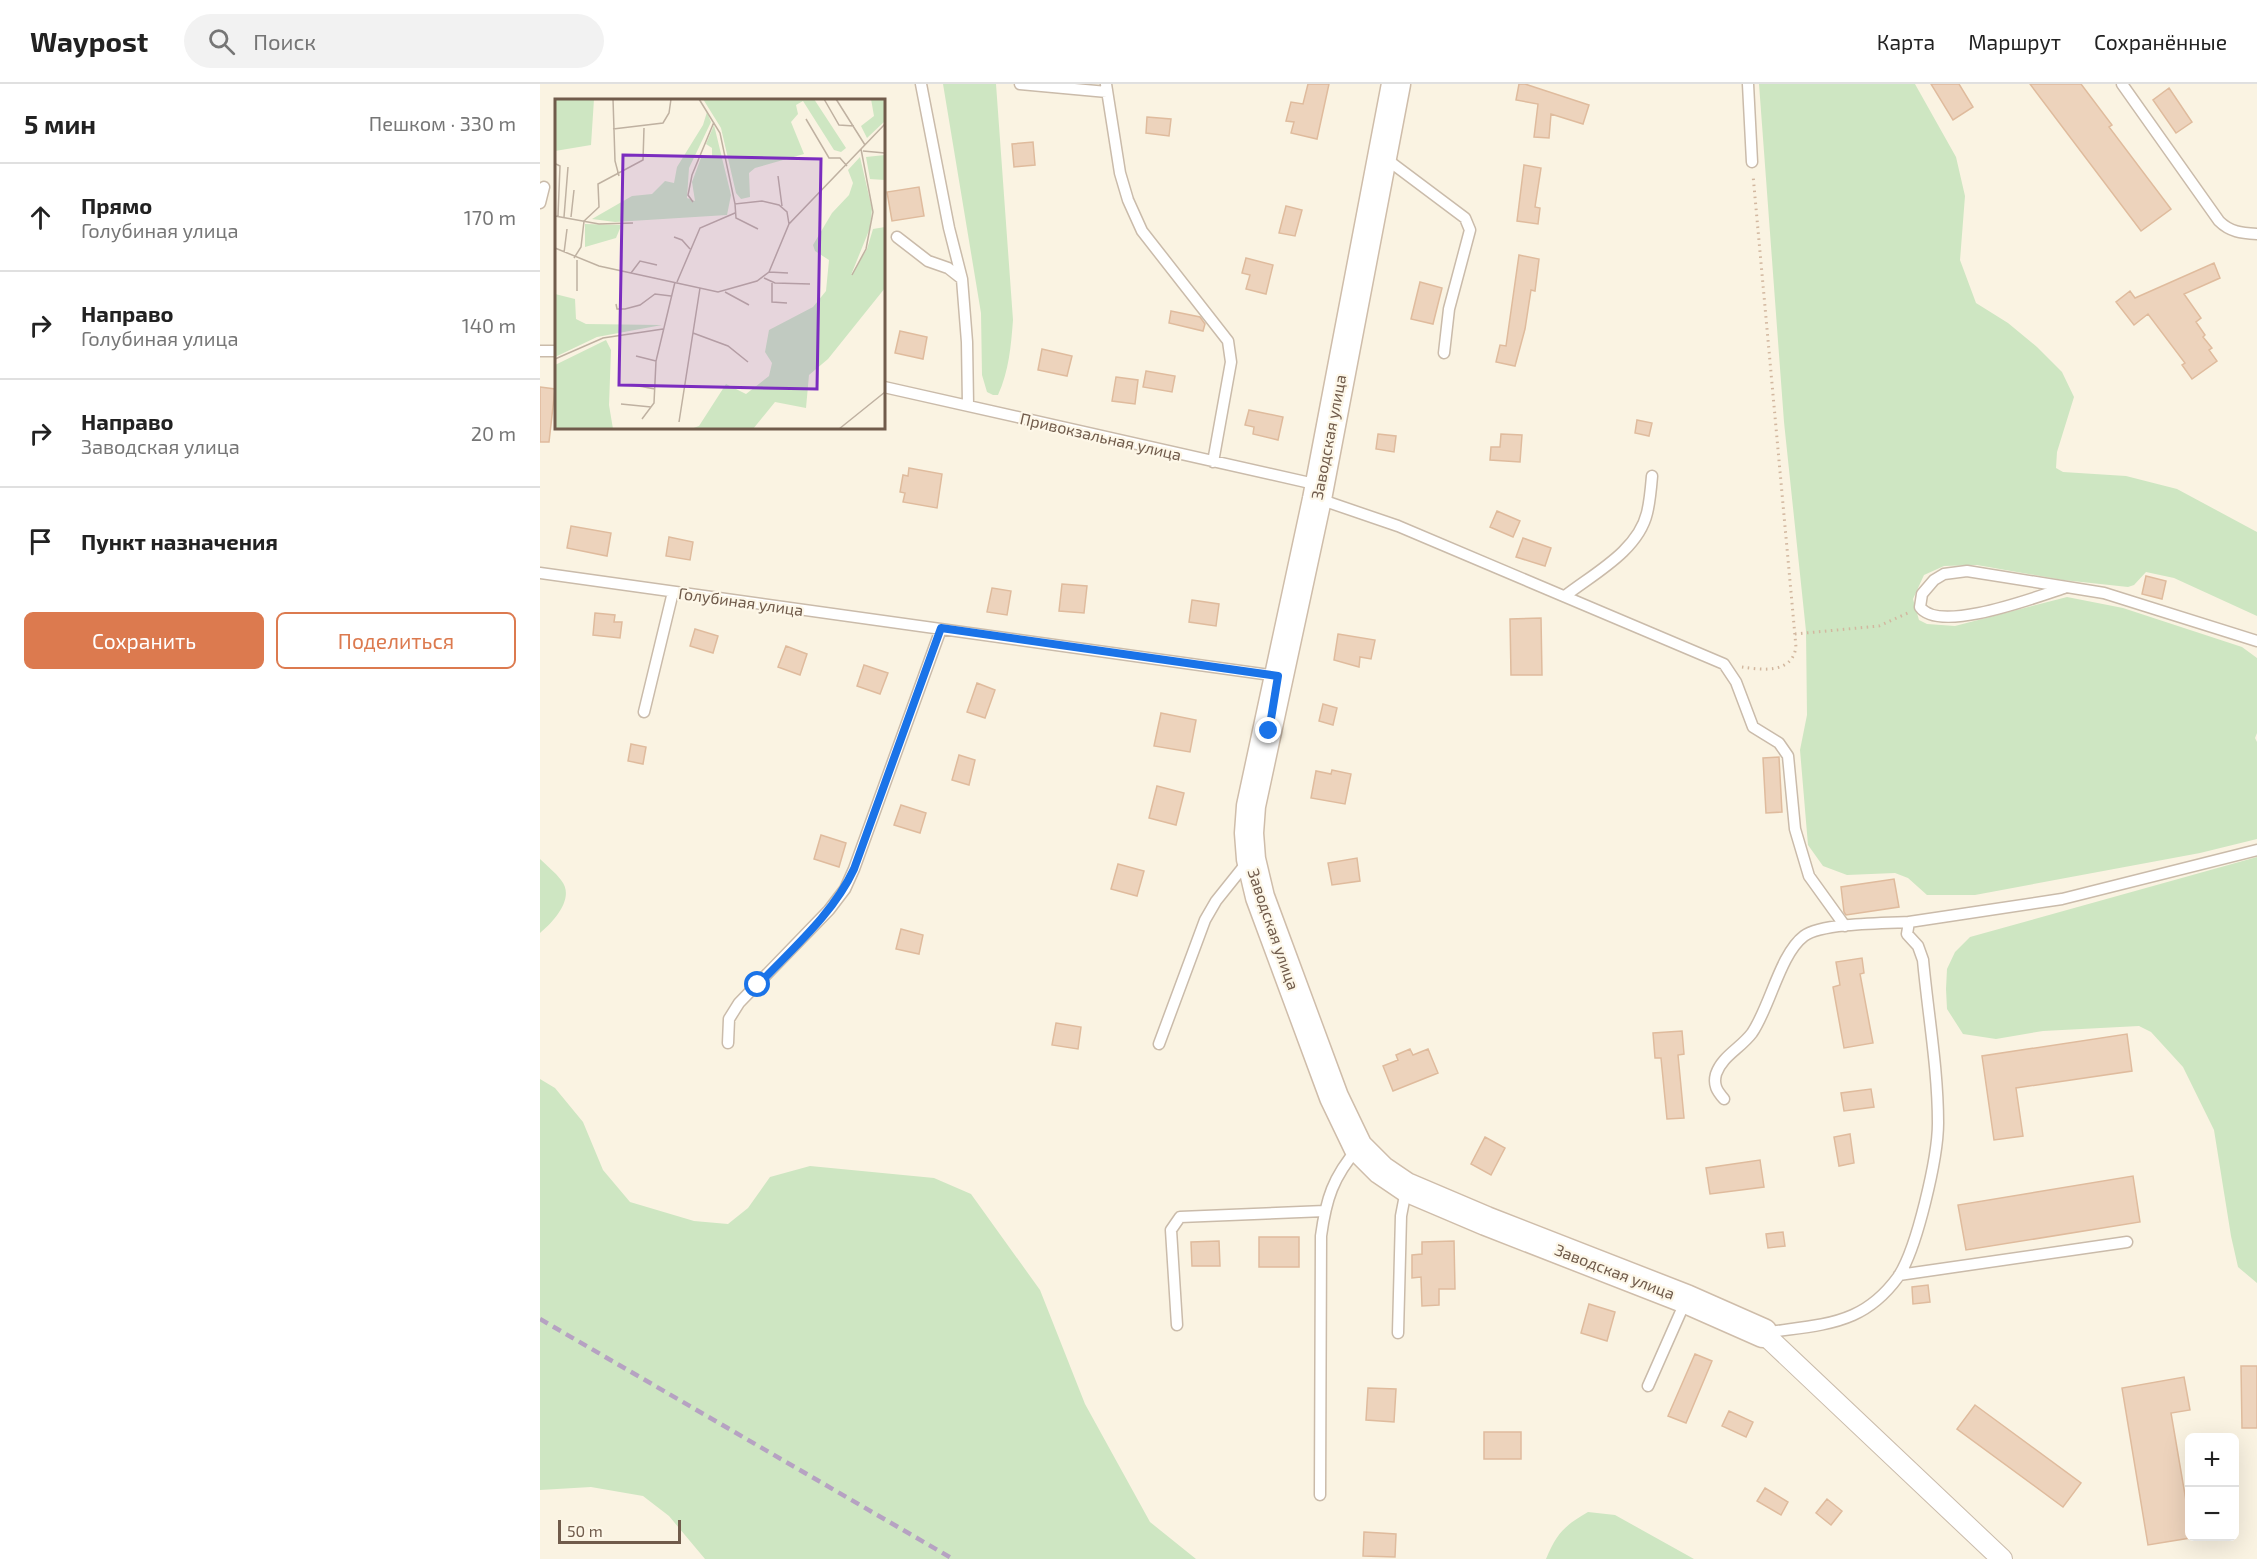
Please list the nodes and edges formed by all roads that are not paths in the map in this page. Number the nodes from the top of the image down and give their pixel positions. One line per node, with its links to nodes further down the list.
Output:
1 (921, 84): 13 (lane)
2 (1020, 84): 6 (lane)
3 (1396, 84): 7 (street, Заводская улица)
4 (1748, 84): 8 (lane)
5 (2122, 84): 11 (lane)
6 (1107, 88): 17 (lane)
7 (1383, 156): 14 (lane); 19 (street, Заводская улица)
8 (1752, 162)
9 (544, 187): 10 (lane)
10 (540, 203)
11 (2257, 234)
12 (897, 237): 13 (lane)
13 (962, 279): 16 (lane)
14 (1444, 353)
15 (885, 387): 16 (lane, Привокзальная улица)
16 (968, 405): 17 (lane, Привокзальная улица)
17 (1213, 462): 19 (lane, Привокзальная улица)
18 (1652, 476): 23 (lane)
19 (1318, 492): 23 (lane, Привокзальная улица); 26 (street, Заводская улица)
20 (540, 573): 22 (lane, Голубиная улица)
21 (2064, 588): 21 (lane); 25 (lane)
22 (673, 592): 24 (lane, Голубиная улица); 27 (lane)
23 (1564, 596): 31 (lane, Привокзальная улица)
24 (941, 628): 26 (lane, Голубиная улица); 32 (lane)
25 (2257, 641)
26 (1278, 676): 29 (street, Заводская улица)
27 (645, 712)
28 (2257, 850): 30 (lane)
29 (1251, 859): 33 (lane); 35 (street, Заводская улица)
30 (1909, 922): 31 (lane); 39 (lane)
31 (1845, 926): 34 (lane)
32 (728, 1043)
33 (1159, 1044)
34 (1724, 1099)
35 (1358, 1148): 36 (street, Заводская улица); 37 (lane)
36 (1406, 1187): 40 (street, Заводская улица); 42 (lane)
37 (1325, 1211): 41 (lane); 45 (lane)
38 (2127, 1242): 39 (lane)
39 (1899, 1275): 43 (lane)
40 (1686, 1299): 43 (street, Заводская улица); 44 (lane)
41 (1177, 1325)
42 (1398, 1333)
43 (1763, 1333): 46 (street)
44 (1648, 1386)
45 (1320, 1495)
46 (2002, 1559)

